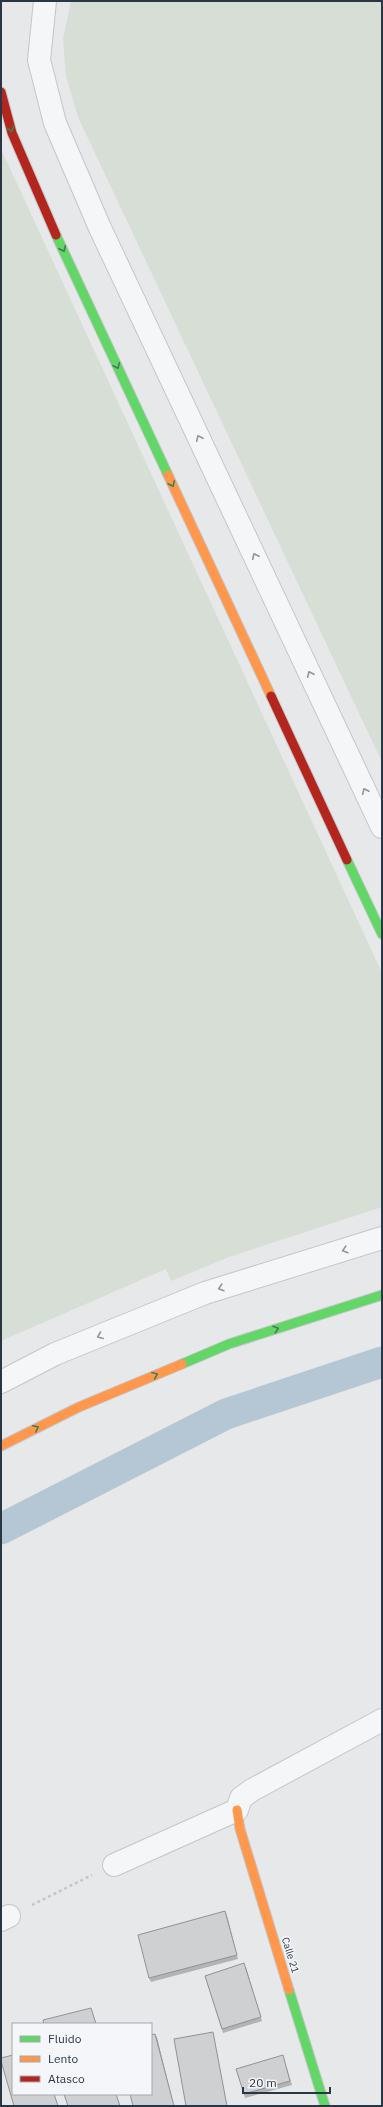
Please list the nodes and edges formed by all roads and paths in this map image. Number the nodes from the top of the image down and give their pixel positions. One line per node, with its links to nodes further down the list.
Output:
1 (45, 1): 3 (street, one-way to 1)
2 (1, 92): 4 (street, one-way to 4)
3 (382, 826)
4 (382, 934)
5 (382, 1238): 7 (street, one-way to 7)
6 (382, 1295): 8 (street, one-way to 6)
7 (1, 1382)
8 (1, 1446)
9 (382, 1720): 10 (street)
10 (237, 1810): 11 (street); 13 (street, Calle 21)
11 (114, 1865): 12 (path)
12 (5, 1918)
13 (325, 2106)

